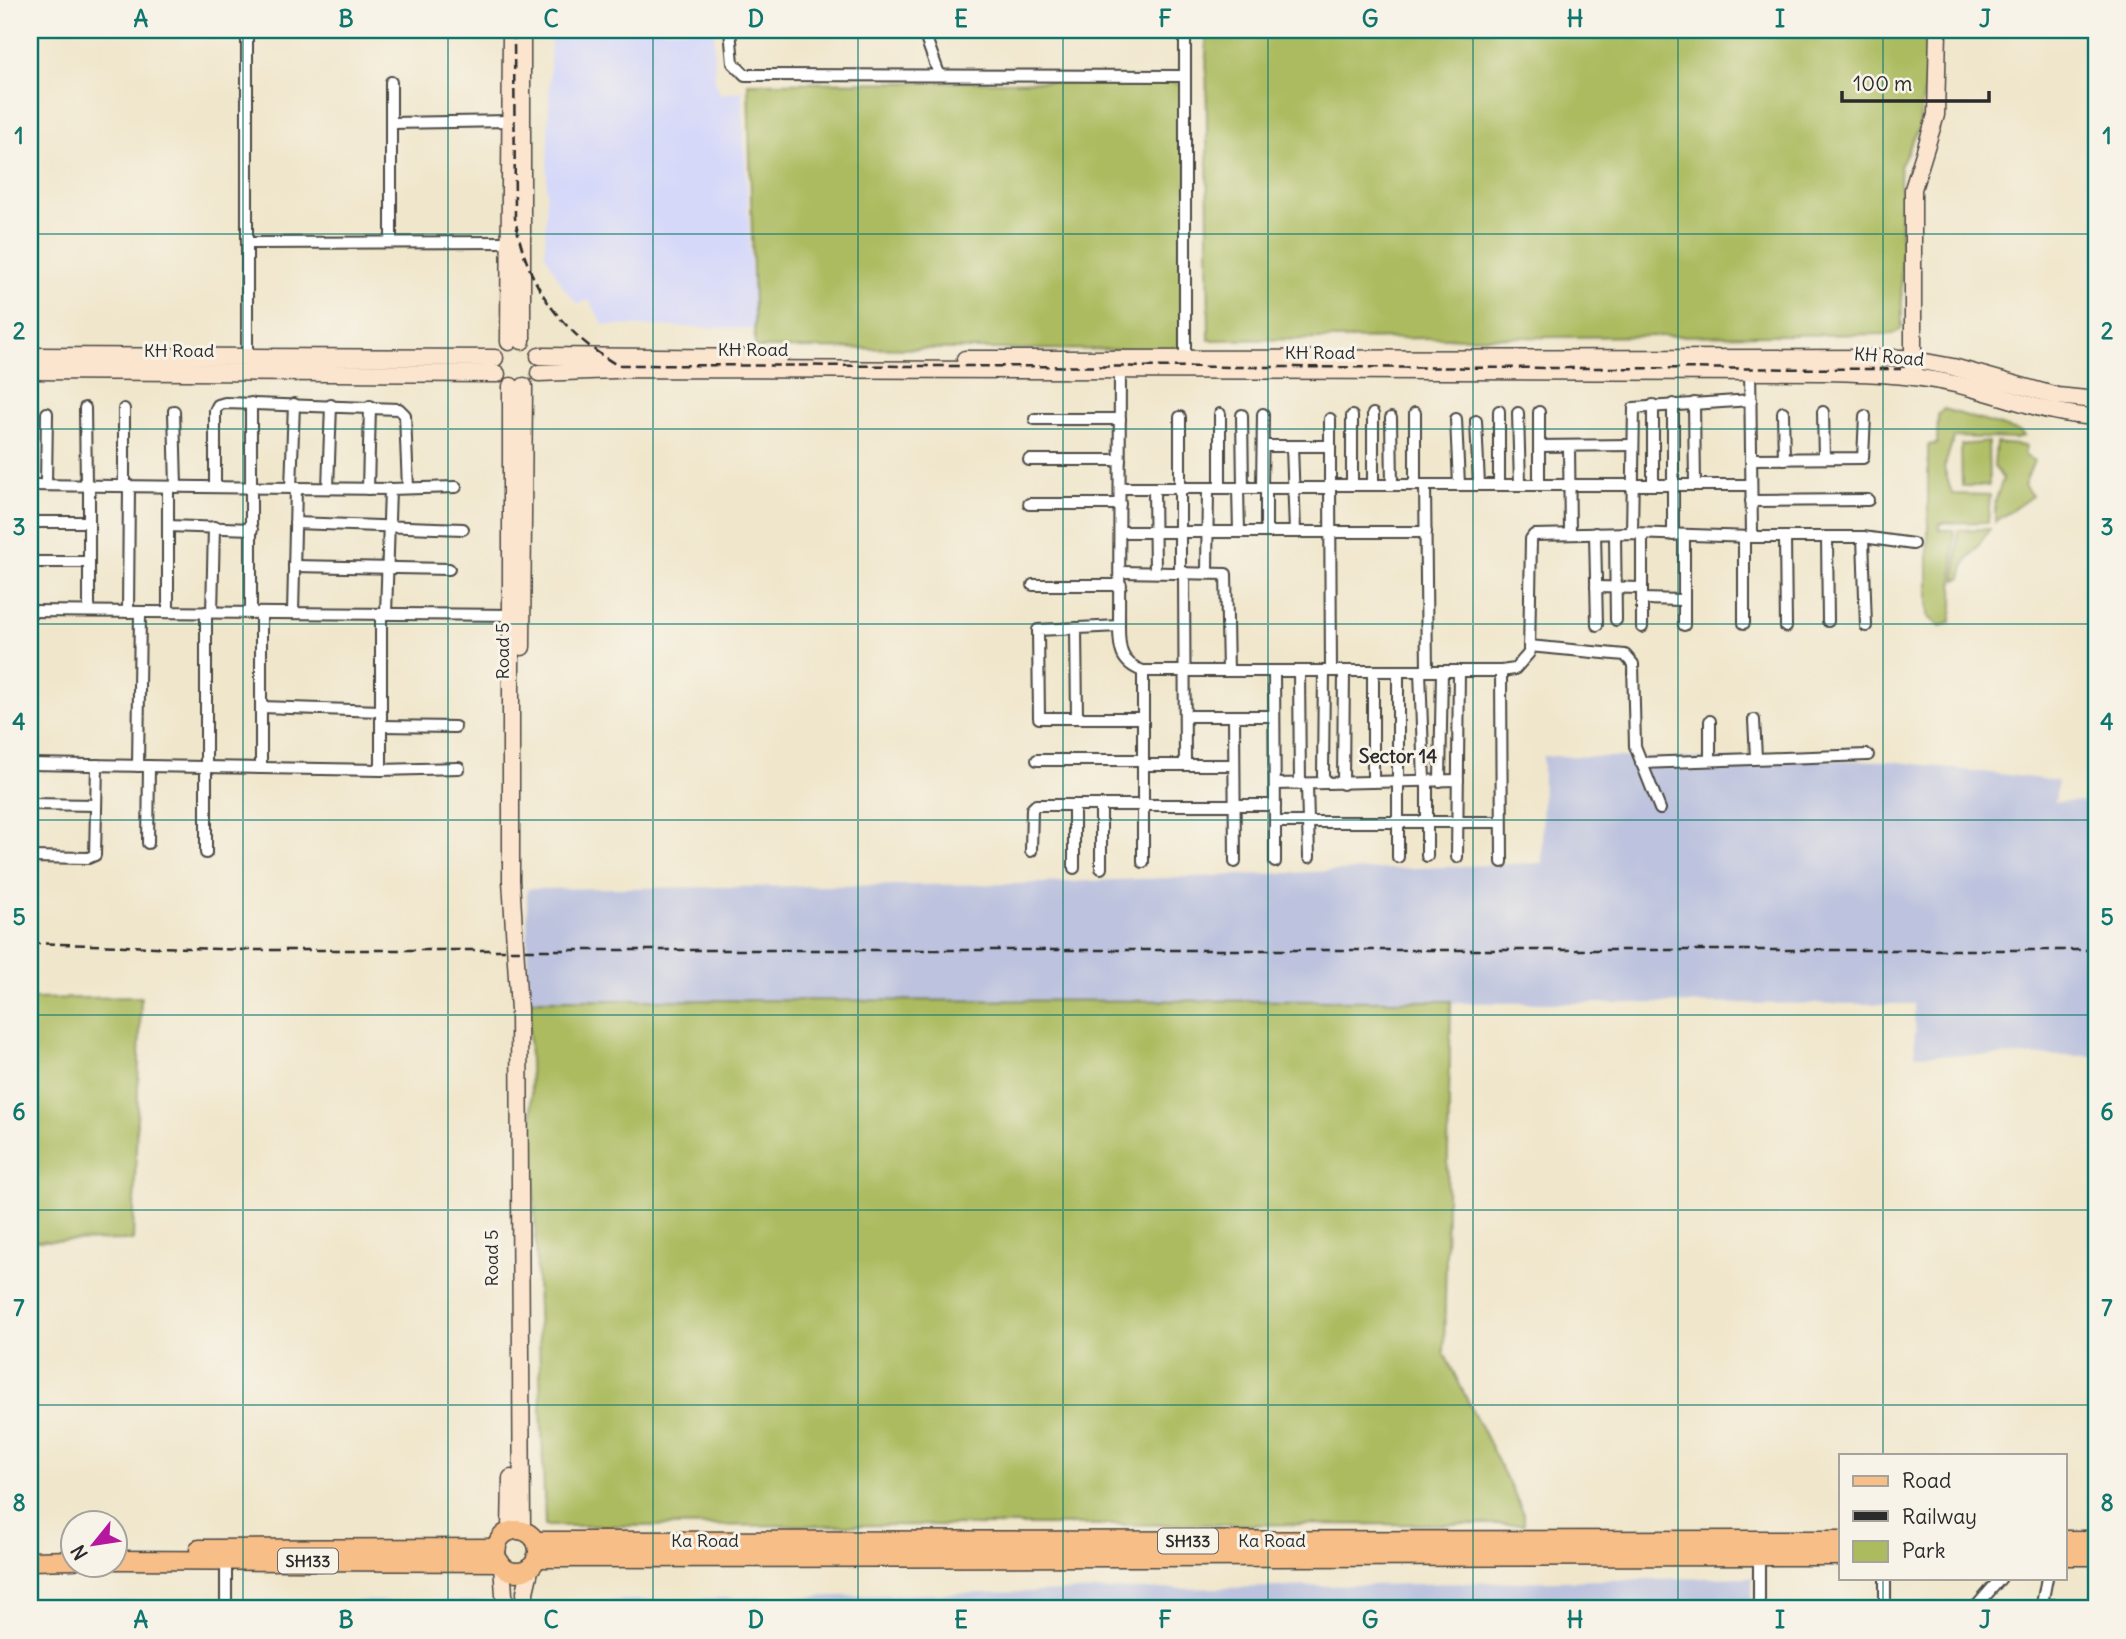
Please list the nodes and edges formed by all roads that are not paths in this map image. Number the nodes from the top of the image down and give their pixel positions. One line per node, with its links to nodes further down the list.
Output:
1 (247, 30): 17 (street)
2 (511, 30): 13 (main road)
3 (522, 30): 18 (main road)
4 (730, 30): 10 (street)
5 (802, 30): 6 (street)
6 (813, 30)
7 (923, 30): 10 (street)
8 (1185, 30): 11 (street)
9 (1938, 30): 26 (main road)
10 (939, 74): 11 (street)
11 (1185, 76): 24 (street)
12 (391, 82): 14 (street)
13 (511, 121): 14 (street); 16 (main road)
14 (391, 123): 15 (street)
15 (391, 242): 16 (street); 17 (street)
16 (510, 242): 18 (main road)
17 (248, 243): 20 (street)
18 (515, 342): 21 (main road); 22 (main road)
19 (30, 355): 20 (main road, KH Road)
20 (247, 356): 22 (main road, KH Road)
21 (539, 364): 23 (main road, KH Road); 28 (main road)
22 (496, 366): 27 (main road, KH Road); 28 (main road)
23 (1120, 366): 24 (main road, KH Road); 58 (street)
24 (1185, 366): 25 (main road, KH Road)
25 (1750, 366): 26 (main road, KH Road); 29 (street)
26 (1912, 368): 30 (main road, KH Road); 54 (main road, KH Road)
27 (30, 372)
28 (517, 386): 164 (main road, Road 5)
29 (1751, 400): 32 (street); 69 (street)
30 (2096, 400)
31 (251, 403): 33 (street); 93 (street); 96 (street)
32 (1694, 403): 34 (street); 89 (street)
33 (294, 404): 35 (street); 97 (street)
34 (1673, 404): 36 (street); 88 (street)
35 (331, 405): 37 (street); 98 (street)
36 (1653, 405): 62 (street); 87 (street)
37 (370, 406): 99 (street); 107 (street)
38 (85, 408): 76 (street)
39 (124, 409): 91 (street)
40 (174, 411): 92 (street)
41 (1499, 411): 83 (street)
42 (47, 412): 75 (street)
43 (1539, 412): 66 (street)
44 (1783, 412): 70 (street)
45 (1824, 412): 68 (street)
46 (1415, 413): 80 (street)
47 (1518, 413): 84 (street)
48 (1220, 414): 103 (street)
49 (1263, 414): 63 (street)
50 (1373, 414): 78 (street)
51 (1242, 415): 104 (street)
52 (1352, 416): 77 (street)
53 (1865, 416): 68 (street)
54 (2096, 416)
55 (1180, 417): 102 (street)
56 (1391, 418): 79 (street)
57 (1035, 419): 58 (street)
58 (1120, 419): 72 (street)
59 (1330, 419): 65 (street)
60 (1456, 419): 81 (street)
61 (1476, 421): 82 (street)
62 (1633, 445): 67 (street); 86 (street)
63 (1263, 446): 64 (street); 105 (street)
64 (1292, 446): 65 (street); 106 (street)
65 (1330, 446): 95 (street)
66 (1539, 446): 67 (street); 85 (street)
67 (1569, 446): 73 (street)
68 (1824, 458): 70 (street)
69 (1751, 459): 70 (street); 90 (street)
70 (1784, 459)
71 (1029, 460): 72 (street)
72 (1120, 460): 100 (street)
73 (1571, 484): 85 (street); 86 (street); 130 (street)
74 (30, 485): 75 (street)
75 (46, 485): 76 (street)
76 (88, 485): 91 (street); 114 (street)
77 (1352, 485): 78 (street); 95 (street)
78 (1373, 485): 79 (street)
79 (1392, 485): 80 (street)
80 (1420, 485): 81 (street); 129 (street)
81 (1459, 485): 82 (street)
82 (1479, 485): 83 (street)
83 (1499, 485): 84 (street)
84 (1520, 485): 85 (street)
85 (1539, 485)
86 (1633, 485): 87 (street); 133 (street)
87 (1653, 485): 88 (street)
88 (1673, 485): 89 (street); 134 (street)
89 (1695, 485): 90 (street)
90 (1751, 485): 110 (street)
91 (127, 486): 92 (street); 157 (street)
92 (172, 487): 93 (street); 116 (street)
93 (215, 487): 96 (street)
94 (456, 487): 99 (street)
95 (1330, 487): 106 (street); 128 (street)
96 (252, 488): 97 (street); 119 (street)
97 (293, 488): 98 (street); 115 (street)
98 (328, 488): 107 (street)
99 (408, 488): 108 (street)
100 (1120, 488): 101 (street); 112 (street)
101 (1154, 488): 102 (street); 124 (street)
102 (1181, 488): 103 (street); 121 (street)
103 (1214, 488): 104 (street); 122 (street)
104 (1241, 488): 105 (street); 125 (street)
105 (1264, 488): 106 (street); 126 (street)
106 (1293, 488): 127 (street)
107 (368, 489): 108 (street)
108 (390, 489): 118 (street)
109 (1868, 500): 110 (street)
110 (1751, 501): 135 (street)
111 (1030, 504): 112 (street)
112 (1120, 504): 123 (street)
113 (30, 522): 114 (street)
114 (89, 522): 141 (street)
115 (295, 523): 118 (street); 142 (street)
116 (168, 526): 117 (street); 159 (street)
117 (214, 527): 119 (street); 160 (street)
118 (388, 527): 120 (street); 143 (street)
119 (252, 528): 161 (street)
120 (463, 529)
121 (1180, 531): 122 (street); 124 (street); 147 (street)
122 (1209, 531): 125 (street); 148 (street)
123 (1120, 532): 124 (street); 145 (street)
124 (1155, 532): 146 (street)
125 (1239, 532): 126 (street)
126 (1266, 532): 127 (street)
127 (1295, 532): 128 (street)
128 (1330, 532): 129 (street); 181 (street)
129 (1426, 532): 185 (street)
130 (1570, 533): 131 (street); 175 (street)
131 (1595, 533): 132 (street); 151 (street)
132 (1615, 534): 133 (street); 152 (street)
133 (1637, 534): 134 (street); 153 (street)
134 (1678, 535): 135 (street); 154 (street)
135 (1748, 537): 136 (street); 167 (street)
136 (1785, 537): 137 (street); 174 (street)
137 (1827, 537): 138 (street); 166 (street)
138 (1863, 537): 139 (street); 171 (street)
139 (1913, 544)
140 (30, 562): 141 (street)
141 (88, 562): 156 (street)
142 (294, 566): 143 (street); 162 (street)
143 (387, 568): 144 (street); 163 (street)
144 (449, 569)
145 (1121, 572): 146 (street); 150 (street)
146 (1155, 572): 147 (street)
147 (1182, 572): 148 (street); 177 (street)
148 (1207, 572): 178 (street)
149 (1033, 585): 150 (street)
150 (1121, 585): 170 (street)
151 (1596, 587): 152 (street); 168 (street)
152 (1616, 588): 153 (street); 165 (street)
153 (1642, 593): 154 (street); 172 (street)
154 (1684, 600): 169 (street)
155 (30, 611): 156 (street)
156 (89, 611): 157 (street)
157 (128, 612): 158 (street)
158 (140, 612): 159 (street); 210 (street)
159 (168, 612): 160 (street)
160 (209, 612): 161 (street); 211 (street)
161 (256, 612): 162 (street); 189 (street)
162 (293, 613): 163 (street)
163 (384, 614): 164 (street); 190 (street)
164 (517, 615): 255 (main road, Road 5)
165 (1616, 620)
166 (1828, 621)
167 (1744, 623)
168 (1597, 625)
169 (1684, 625)
170 (1119, 626): 173 (street); 176 (street)
171 (1866, 626)
172 (1642, 627)
173 (1076, 628): 194 (street); 194 (street)
174 (1786, 628)
175 (1529, 646): 188 (street); 205 (street)
176 (1143, 671): 177 (street); 195 (street)
177 (1185, 671): 178 (street); 191 (street)
178 (1228, 671): 179 (street)
179 (1274, 671): 180 (street); 193 (street)
180 (1299, 671): 181 (street); 222 (street)
181 (1327, 671): 182 (street); 220 (street)
182 (1344, 671): 183 (street); 223 (street)
183 (1373, 671): 184 (street); 218 (street)
184 (1398, 671): 185 (street); 219 (street)
185 (1424, 671): 186 (street); 216 (street)
186 (1442, 671): 187 (street); 217 (street)
187 (1459, 671): 188 (street); 215 (street)
188 (1501, 671): 236 (street)
189 (261, 707): 190 (street); 212 (street)
190 (381, 711): 198 (street)
191 (1185, 716): 192 (street); 208 (street)
192 (1234, 716): 193 (street); 209 (street)
193 (1274, 716): 221 (street)
194 (1077, 718): 195 (street)
195 (1143, 718): 204 (street)
196 (1754, 720): 201 (street)
197 (1710, 721): 202 (street)
198 (381, 726): 199 (street); 214 (street)
199 (455, 727)
200 (1868, 755): 201 (street)
201 (1756, 757): 202 (street)
202 (1710, 759): 205 (street)
203 (1037, 760): 204 (street)
204 (1142, 763): 208 (street); 228 (street)
205 (1641, 763): 231 (street)
206 (30, 764): 207 (street)
207 (97, 765): 210 (street); 225 (street)
208 (1185, 765): 209 (street)
209 (1234, 765): 229 (street)
210 (143, 766): 211 (street); 238 (street)
211 (206, 767): 212 (street); 240 (street)
212 (261, 768): 214 (street)
213 (459, 768): 214 (street)
214 (381, 769)
215 (1458, 780): 217 (street); 235 (street)
216 (1425, 781): 217 (street); 219 (street); 237 (street)
217 (1440, 781)
218 (1373, 782): 219 (street); 223 (street)
219 (1399, 782): 234 (street)
220 (1327, 783): 222 (street); 223 (street)
221 (1275, 784): 222 (street); 230 (street)
222 (1303, 784): 233 (street)
223 (1343, 784)
224 (30, 804): 225 (street)
225 (96, 805): 242 (street)
226 (1074, 805): 227 (street); 239 (street); 250 (street)
227 (1101, 805): 228 (street); 251 (street)
228 (1143, 805): 229 (street); 246 (street)
229 (1234, 805): 230 (street); 247 (street)
230 (1275, 805): 232 (street)
231 (1660, 809)
232 (1275, 822): 233 (street); 248 (street)
233 (1309, 822): 234 (street); 243 (street)
234 (1396, 822): 237 (street); 244 (street)
235 (1457, 822): 236 (street); 237 (street); 245 (street)
236 (1502, 822): 249 (street)
237 (1425, 823): 241 (street)
238 (148, 843)
239 (1031, 851)
240 (206, 853)
241 (1427, 856)
242 (30, 857)
243 (1309, 857)
244 (1398, 857)
245 (1457, 857)
246 (1143, 862)
247 (1235, 862)
248 (1275, 862)
249 (1502, 862)
250 (1074, 868)
251 (1101, 868)
252 (1839, 1540): 259 (main road, Ka Road / SH133)
253 (2066, 1540): 254 (main road)
254 (2096, 1540)
255 (527, 1546): 259 (main road, Ka Road / SH133); 264 (main road); 264 (main road, SH133); 276 (main road, Road 5)
256 (30, 1549): 257 (main road)
257 (60, 1549)
258 (130, 1549): 264 (main road, SH133)
259 (1270, 1549): 260 (main road, Ka Road / SH133)
260 (1759, 1556): 261 (main road, Ka Road / SH133); 277 (street)
261 (1839, 1556)
262 (2066, 1556): 263 (main road)
263 (2096, 1556)
264 (499, 1558): 268 (main road, SH133); 275 (main road)
265 (60, 1560): 267 (main road)
266 (130, 1560): 268 (main road, SH133)
267 (30, 1561)
268 (226, 1562): 274 (street)
269 (1885, 1580): 278 (street)
270 (1999, 1580): 279 (street)
271 (2047, 1580): 273 (street)
272 (2096, 1605): 273 (street)
273 (2043, 1607)
274 (226, 1609)
275 (505, 1609)
276 (526, 1609)
277 (1759, 1609)
278 (1885, 1609)
279 (1974, 1609)

